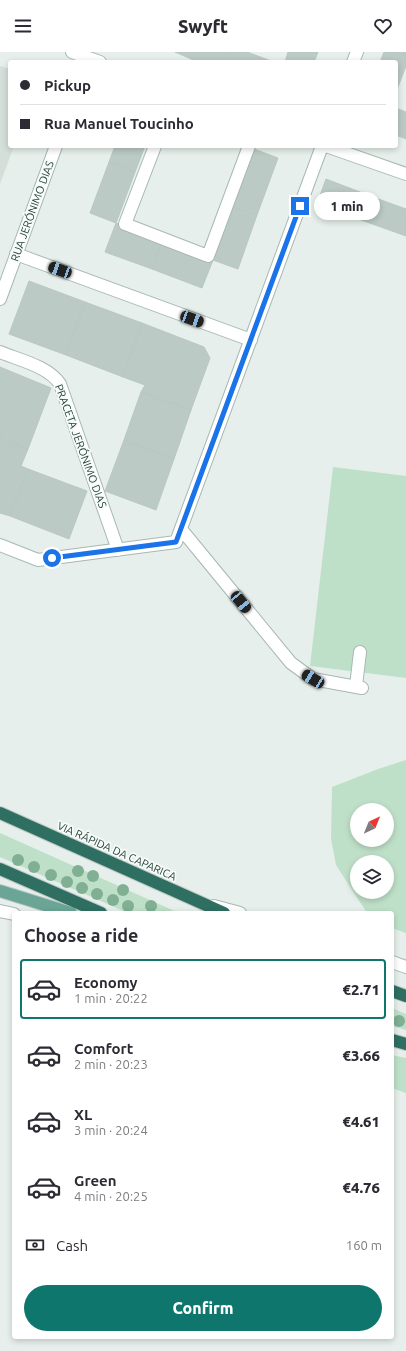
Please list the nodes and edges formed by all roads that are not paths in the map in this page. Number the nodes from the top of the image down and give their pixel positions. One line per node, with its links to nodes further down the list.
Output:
1 (72, 52): 2 (street)
2 (92, 58)
3 (55, 148): 9 (street, RUA JERÓNIMO DIAS)
4 (154, 148): 5 (street)
5 (248, 148)
6 (321, 148): 11 (street)
7 (332, 148): 8 (street)
8 (406, 174)
9 (16, 254): 10 (street, RUA JERÓNIMO DIAS); 11 (street)
10 (0, 299)
11 (251, 340): 13 (street)
12 (0, 352): 15 (street, PRACETA JERÓNIMO DIAS)
13 (181, 529): 15 (street); 16 (street)
14 (0, 545): 15 (street)
15 (118, 550)
16 (360, 652)
17 (0, 813): 20 (highway, VIA RÁPIDA DA CAPARICA)
18 (0, 869): 23 (highway)
19 (0, 892): 22 (main road)
20 (200, 902): 24 (highway, VIA RÁPIDA DA CAPARICA); 25 (street)
21 (0, 911): 26 (street)
22 (64, 911)
23 (96, 911)
24 (220, 911)
25 (233, 911)
26 (12, 914)
27 (394, 963): 28 (street)
28 (406, 968)
29 (394, 992): 30 (highway)
30 (406, 996)
31 (394, 1041): 32 (highway)
32 (406, 1044)

